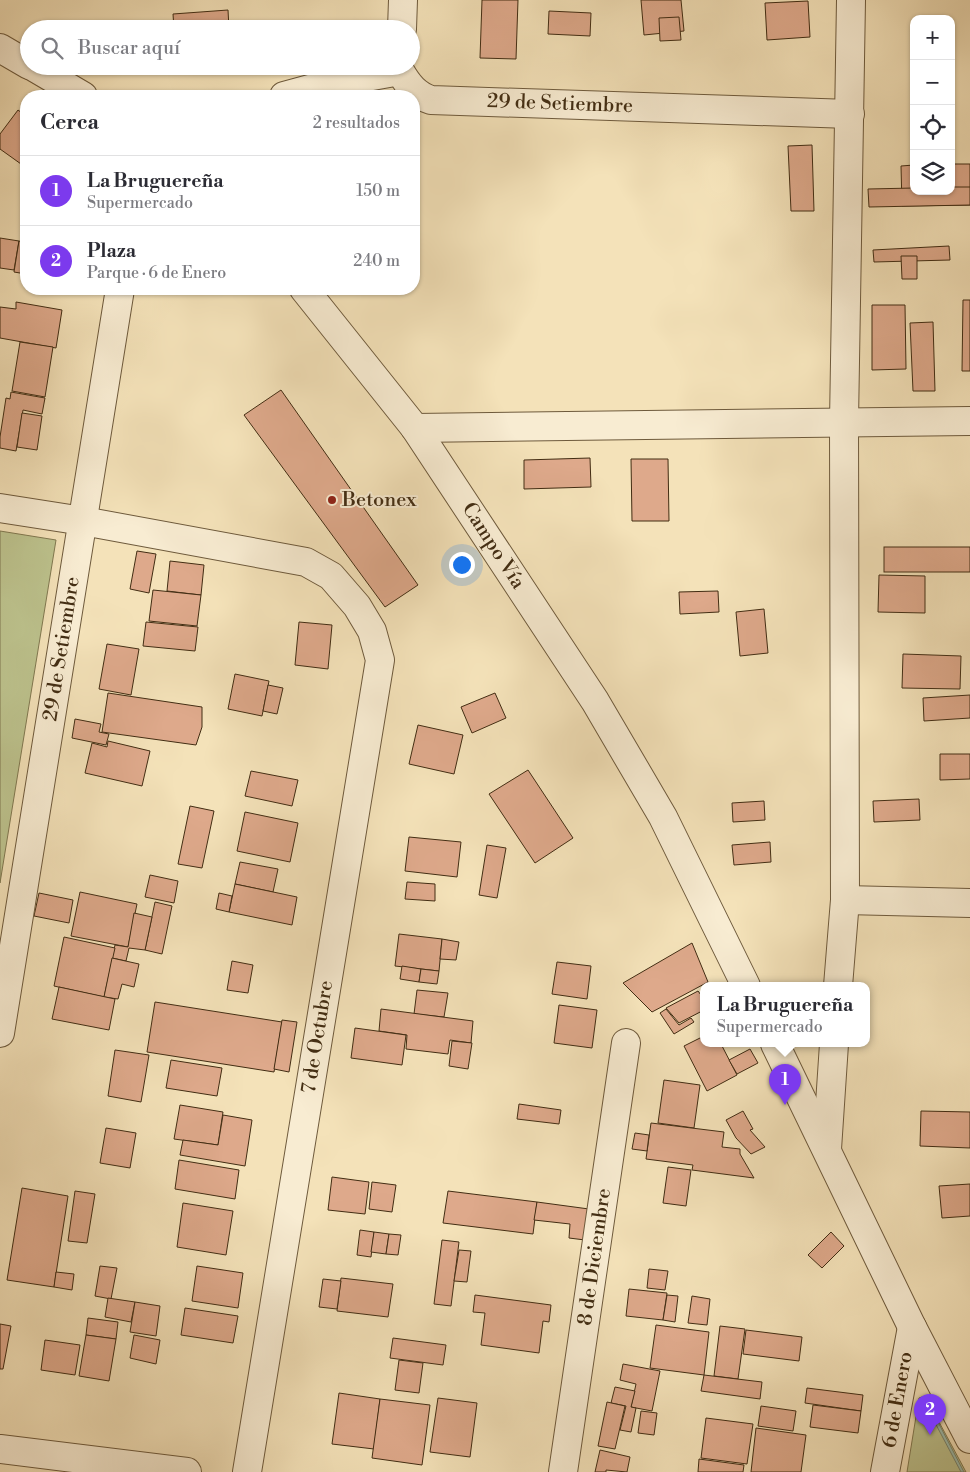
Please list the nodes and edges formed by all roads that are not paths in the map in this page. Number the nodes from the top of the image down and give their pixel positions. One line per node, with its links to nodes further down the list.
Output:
1 (403, 0): 3 (street)
2 (851, 0): 13 (street)
3 (402, 20)
4 (0, 48): 5 (street)
5 (20, 59)
6 (47, 75): 9 (street)
7 (371, 75): 10 (street, 29 de Setiembre)
8 (403, 75): 11 (street, 29 de Setiembre)
9 (73, 90)
10 (306, 90)
11 (414, 90)
12 (420, 95): 13 (street, 29 de Setiembre)
13 (850, 114): 17 (street)
14 (119, 295): 20 (street, 29 de Setiembre)
15 (309, 295): 18 (street, Campo Vía)
16 (970, 421): 17 (street)
17 (844, 422): 18 (street); 21 (street)
18 (415, 428): 23 (street, Campo Vía)
19 (0, 508): 20 (street, 7 de Octubre)
20 (83, 521): 25 (street, 29 de Setiembre); 34 (street, 7 de Octubre)
21 (844, 900): 22 (street); 24 (street)
22 (970, 903)
23 (744, 982)
24 (838, 982)
25 (1, 1017)
26 (626, 1043): 35 (street, 8 de Diciembre)
27 (776, 1047): 29 (street)
28 (834, 1047): 29 (street)
29 (827, 1149): 30 (street)
30 (912, 1327): 31 (street); 36 (street, 6 de Enero)
31 (970, 1439)
32 (0, 1449): 33 (street)
33 (186, 1472)
34 (247, 1472)
35 (563, 1472)
36 (885, 1472)

